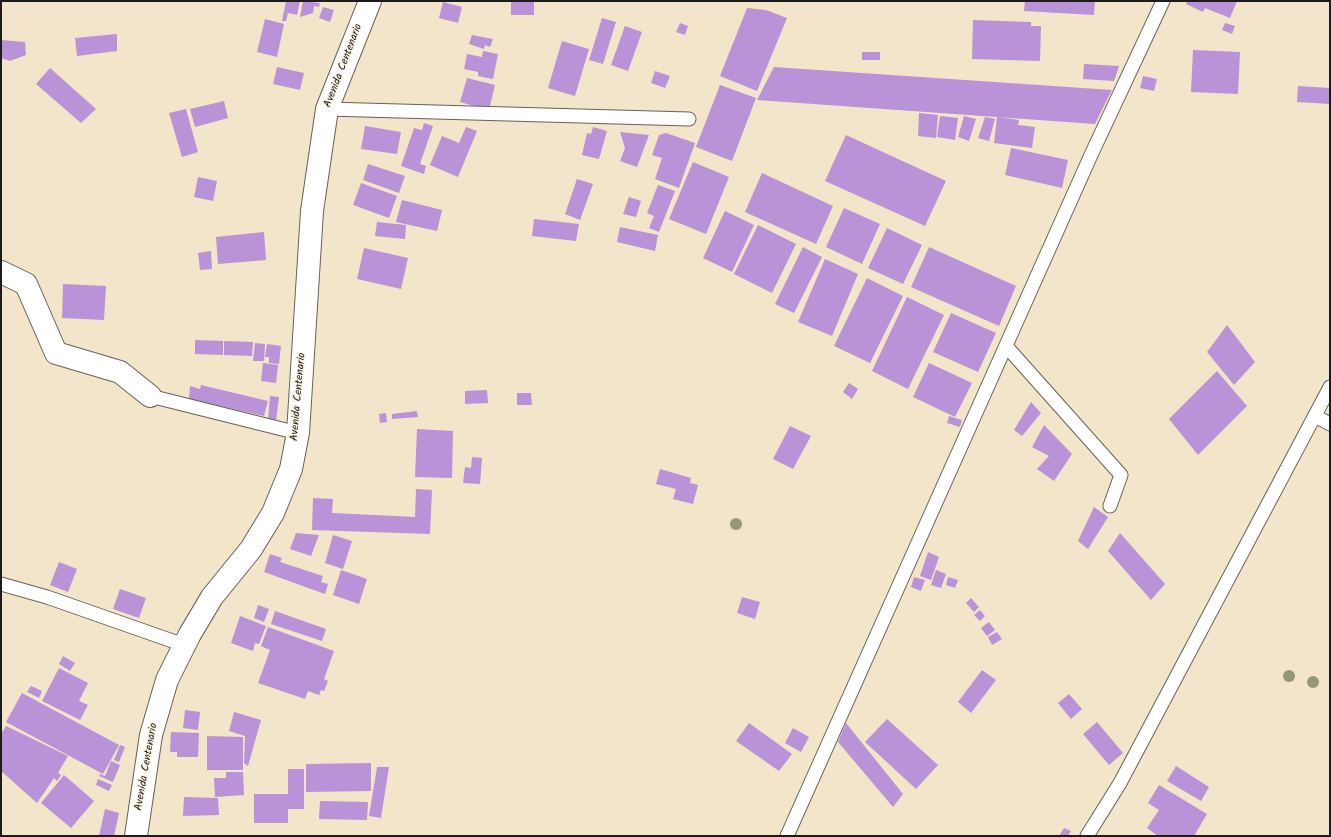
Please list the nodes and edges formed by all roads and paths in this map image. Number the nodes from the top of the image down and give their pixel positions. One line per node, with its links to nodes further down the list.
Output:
1 (370, 1): 3 (street, Avenida Centenario)
2 (1162, 1): 6 (lane)
3 (327, 109): 4 (lane); 11 (street, Avenida Centenario)
4 (689, 119)
5 (1, 272): 8 (street)
6 (1006, 346): 12 (lane); 16 (lane)
7 (1330, 388): 9 (lane)
8 (150, 396): 11 (lane)
9 (1315, 416): 10 (lane); 17 (lane)
10 (1330, 424)
11 (298, 432): 14 (street, Avenida Centenario)
12 (1110, 506)
13 (1, 584): 14 (lane)
14 (184, 645): 15 (street, Avenida Centenario)
15 (136, 836)
16 (787, 836)
17 (1087, 836)

